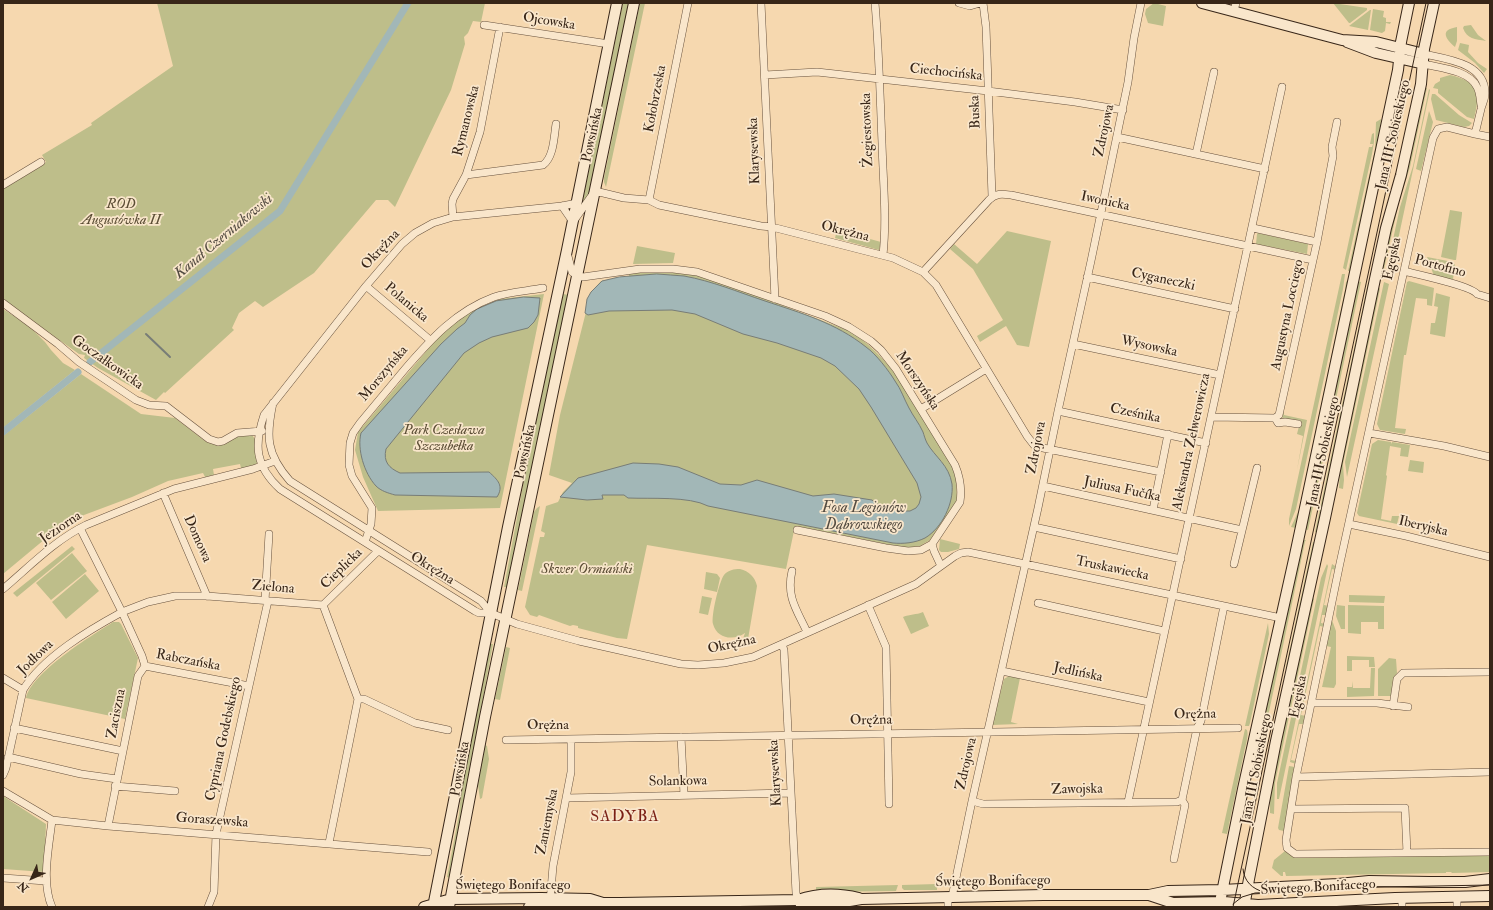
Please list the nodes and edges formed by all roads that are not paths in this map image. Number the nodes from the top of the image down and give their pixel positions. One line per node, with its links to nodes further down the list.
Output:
1 (617, 3): 16 (main road, Powsińska)
2 (634, 3): 36 (main road, Powsińska)
3 (688, 3): 38 (street, Kołobrzeska)
4 (761, 3): 21 (street, Klarysewska)
5 (875, 3): 22 (street, Żegiestowska)
6 (959, 3): 7 (street)
7 (981, 3): 24 (street, Buska)
8 (1141, 3): 25 (street, Zdrojowa)
9 (1202, 3): 12 (main road)
10 (1409, 3): 17 (main road, Jana III Sobieskiego)
11 (1434, 3): 19 (main road, Jana III Sobieskiego)
12 (1235, 7): 15 (main road)
13 (484, 25): 14 (street, Ojcowska)
14 (500, 27): 16 (street, Ojcowska); 34 (street, Rymanowska)
15 (1342, 40): 17 (main road); 18 (main road)
16 (609, 44): 39 (main road, Powsińska)
17 (1400, 48): 18 (main road, Jana III Sobieskiego); 19 (main road)
18 (1400, 59): 19 (main road); 112 (main road, Jana III Sobieskiego)
19 (1424, 59): 28 (street); 166 (main road, Jana III Sobieskiego)
20 (1214, 72): 31 (street)
21 (766, 75): 22 (street, Ciechocińska); 44 (street, Klarysewska)
22 (879, 78): 24 (street, Ciechocińska); 49 (street, Żegiestowska)
23 (1282, 88): 33 (street, Aleksandra Zelwerowicza)
24 (988, 91): 25 (street, Ciechocińska); 37 (street, Buska)
25 (1123, 110): 29 (street, Zdrojowa)
26 (1337, 122): 46 (street, Augustyna Locciego)
27 (556, 124): 34 (street)
28 (1475, 134): 30 (street); 51 (street, Egejska)
29 (1117, 137): 31 (street); 41 (street, Zdrojowa)
30 (1490, 137)
31 (1196, 154): 33 (street)
32 (41, 162): 35 (street)
33 (1266, 169): 45 (street, Aleksandra Zelwerowicza)
34 (466, 175): 42 (street, Rymanowska)
35 (3, 184)
36 (595, 191): 38 (street, Okrężna); 43 (street); 53 (main road, Powsińska)
37 (992, 196): 41 (street, Iwonicka); 52 (street)
38 (649, 200): 44 (street, Okrężna)
39 (577, 203): 40 (street, Okrężna); 43 (main road, Powsińska)
40 (562, 206): 42 (street, Okrężna); 43 (street)
41 (1101, 215): 47 (street, Iwonicka); 54 (street, Zdrojowa)
42 (453, 217): 55 (street, Okrężna)
43 (573, 222): 48 (main road, Powsińska)
44 (772, 227): 49 (street, Okrężna); 58 (street, Klarysewska)
45 (1253, 228): 46 (street); 47 (street, Aleksandra Zelwerowicza)
46 (1316, 242): 50 (street, Augustyna Locciego)
47 (1248, 247): 50 (street, Iwonicka); 60 (street, Aleksandra Zelwerowicza)
48 (567, 250): 53 (street); 111 (main road, Powsińska)
49 (883, 255): 52 (street, Okrężna)
50 (1313, 260): 69 (street, Augustyna Locciego)
51 (1404, 271): 57 (street, Portofino); 73 (street, Egejska)
52 (923, 272): 63 (street, Okrężna)
53 (578, 276): 58 (street, Morszyńska); 113 (main road, Powsińska)
54 (1087, 277): 60 (street, Cyganeczki); 62 (street, Zdrojowa)
55 (366, 286): 61 (street, Polanicka); 65 (street, Okrężna)
56 (542, 288): 61 (street, Morszyńska)
57 (1490, 298)
58 (776, 299): 66 (street, Morszyńska)
59 (3, 303): 72 (street, Goczałkowicka)
60 (1235, 308): 64 (street, Aleksandra Zelwerowicza)
61 (430, 340): 89 (street, Morszyńska)
62 (1073, 344): 64 (street, Wysowska); 67 (street, Zdrojowa)
63 (986, 369): 66 (street); 76 (street, Okrężna)
64 (1220, 375): 68 (street, Aleksandra Zelwerowicza)
65 (273, 403): 71 (street, Okrężna); 72 (street, Okrężna)
66 (921, 409): 94 (street, Morszyńska)
67 (1058, 411): 74 (street, Cześnika); 76 (street, Zdrojowa)
68 (1212, 417): 69 (street); 75 (street, Aleksandra Zelwerowicza)
69 (1275, 418): 70 (street)
70 (1298, 424)
71 (268, 431): 72 (street, Goczałkowicka); 78 (street, Okrężna)
72 (258, 432): 79 (street, Okrężna)
73 (1369, 433): 77 (street); 86 (street, Egejska)
74 (1168, 434): 75 (street, Cześnika); 81 (street)
75 (1206, 442): 85 (street, Aleksandra Zelwerowicza)
76 (1050, 449): 81 (street, Okrężna); 82 (street, Zdrojowa)
77 (1490, 457)
78 (275, 461): 79 (street, Jeziorna); 89 (street, Okrężna)
79 (262, 466): 83 (street, Jeziorna); 93 (street, Okrężna)
80 (1257, 468): 91 (street)
81 (1160, 472): 84 (street)
82 (1042, 486): 84 (street, Juliusa Fučíka); 87 (street, Zdrojowa)
83 (163, 493): 88 (street, Jeziorna); 104 (street, Domowa)
84 (1153, 510): 85 (street, Juliusa Fučíka)
85 (1189, 518): 91 (street, Juliusa Fučíka); 97 (street, Aleksandra Zelwerowicza)
86 (1349, 524): 96 (street, Iberyjska); 125 (street, Egejska)
87 (1034, 527): 97 (street); 98 (street, Zdrojowa)
88 (80, 528): 102 (street, Jeziorna); 110 (street)
89 (369, 530): 93 (street, Morszyńska); 111 (street, Okrężna)
90 (797, 530): 94 (street)
91 (1242, 530): 99 (street)
92 (269, 534): 105 (street, Cypriana Godebskiego)
93 (364, 542): 95 (street, Okrężna)
94 (932, 544): 100 (street)
95 (378, 551): 107 (street, Cieplicka); 111 (street, Okrężna)
96 (1490, 557)
97 (1181, 559): 103 (street, Aleksandra Zelwerowicza)
98 (1025, 564): 100 (street, Truskawiecka); 103 (street, Truskawiecka); 118 (street, Zdrojowa)
99 (1234, 564)
100 (941, 566): 108 (street, Okrężna)
101 (792, 571): 115 (street)
102 (3, 589)
103 (1173, 595): 109 (street, Truskawiecka); 114 (street, Aleksandra Zelwerowicza)
104 (207, 596): 105 (street, Zielona); 110 (street, Zielona)
105 (266, 601): 107 (street, Zielona); 121 (street, Cypriana Godebskiego)
106 (1038, 603): 114 (street)
107 (323, 605): 123 (street)
108 (868, 606): 115 (street, Okrężna); 134 (street)
109 (1224, 606): 112 (street, Truskawiecka); 129 (street)
110 (122, 612): 117 (street); 122 (street, Jodłowa)
111 (491, 612): 113 (street, Okrężna); 176 (main road, Powsińska)
112 (1281, 618): 167 (main road, Jana III Sobieskiego)
113 (506, 620): 116 (street, Okrężna); 172 (main road, Powsińska)
114 (1164, 631): 124 (street, Aleksandra Zelwerowicza)
115 (807, 632): 116 (street, Okrężna)
116 (782, 644): 135 (street, Klarysewska)
117 (145, 666): 121 (street, Rabczańska); 139 (street, Zaciszna)
118 (1002, 671): 124 (street, Jedlińska); 133 (street, Zdrojowa)
119 (1490, 672): 126 (street)
120 (3, 678): 122 (street)
121 (249, 686): 157 (street, Cypriana Godebskiego)
122 (22, 690): 128 (street, Jodłowa)
123 (358, 698): 131 (street); 158 (street)
124 (1149, 702): 132 (street, Aleksandra Zelwerowicza)
125 (1312, 703): 126 (street); 143 (street, Egejska)
126 (1392, 706): 127 (street)
127 (1408, 707)
128 (14, 728): 139 (street); 140 (street, Jodłowa)
129 (1197, 728): 130 (street, Orężna); 132 (street, Orężna); 150 (street)
130 (1238, 728)
131 (448, 730)
132 (1144, 730): 133 (street, Orężna); 152 (street, Aleksandra Zelwerowicza)
133 (987, 732): 134 (street, Orężna); 151 (street, Zdrojowa)
134 (888, 734): 135 (street, Orężna); 153 (street)
135 (788, 736): 136 (street, Orężna); 147 (street, Klarysewska)
136 (681, 737): 137 (street, Orężna); 148 (street)
137 (571, 739): 138 (street, Orężna); 149 (street, Zaniemyska)
138 (506, 740)
139 (123, 751): 144 (street, Zaciszna)
140 (8, 757): 142 (street, Jodłowa); 144 (street)
141 (1490, 772): 143 (street)
142 (3, 775)
143 (1296, 777): 154 (street, Egejska)
144 (116, 782): 146 (street); 156 (street, Zaciszna)
145 (3, 791): 155 (street, Goraszewska)
146 (174, 791)
147 (790, 793): 148 (street, Solankowa); 174 (street, Klarysewska)
148 (684, 795): 149 (street, Solankowa)
149 (566, 798): 173 (street, Zaniemyska)
150 (1182, 800): 152 (street, Zawojska); 162 (street)
151 (972, 801): 152 (street, Zawojska); 170 (street, Zdrojowa)
152 (1128, 802)
153 (889, 804)
154 (1291, 809): 160 (street); 160 (street, Egejska)
155 (52, 820): 156 (street, Goraszewska); 165 (street)
156 (108, 826): 157 (street, Goraszewska)
157 (216, 834): 158 (street, Goraszewska); 182 (street, Cypriana Godebskiego)
158 (329, 843): 159 (street, Goraszewska)
159 (428, 852)
160 (1407, 852): 161 (street)
161 (1490, 852)
162 (1174, 859)
163 (3, 878): 165 (street)
164 (1490, 880): 166 (main road, Świętego Bonifacego)
165 (46, 881): 181 (street)
166 (1247, 888): 167 (main road, Świętego Bonifacego); 180 (main road, Jana III Sobieskiego)
167 (1222, 890): 168 (main road, Świętego Bonifacego); 178 (main road, Jana III Sobieskiego)
168 (1149, 895): 170 (main road, Świętego Bonifacego); 178 (main road, Świętego Bonifacego)
169 (1489, 896): 171 (main road, Świętego Bonifacego)
170 (949, 900): 174 (main road, Świętego Bonifacego)
171 (1457, 902): 175 (main road, Świętego Bonifacego)
172 (450, 903): 173 (main road, Świętego Bonifacego); 176 (main road, Świętego Bonifacego)
173 (549, 903): 177 (main road, Świętego Bonifacego); 184 (main road, Świętego Bonifacego)
174 (799, 903): 177 (main road, Świętego Bonifacego)
175 (1402, 903): 179 (main road, Świętego Bonifacego)
176 (433, 905): 183 (main road, Świętego Bonifacego)
177 (603, 905)
178 (1220, 905): 180 (main road, Świętego Bonifacego)
179 (1301, 905): 180 (main road, Świętego Bonifacego)
180 (1245, 906)
181 (52, 907)
182 (208, 907)
183 (424, 907)
184 (529, 907)

